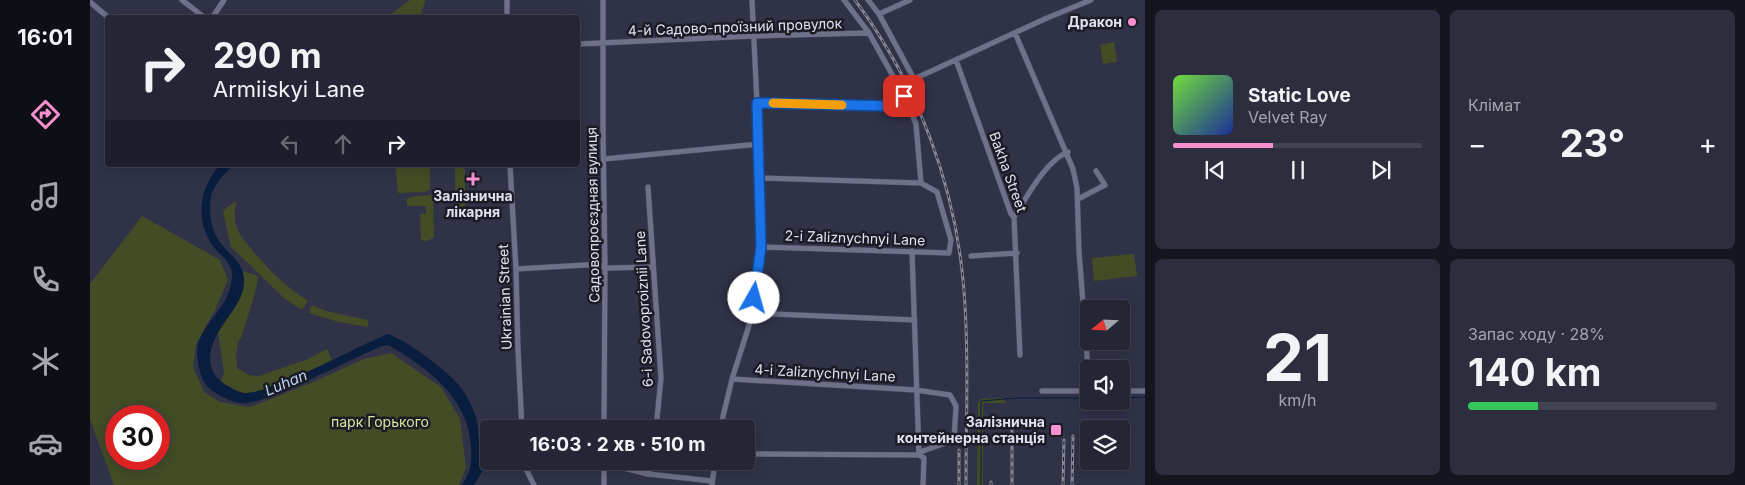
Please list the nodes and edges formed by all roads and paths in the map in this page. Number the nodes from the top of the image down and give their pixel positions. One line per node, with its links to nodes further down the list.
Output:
1 (182, 0): 13 (street)
2 (224, 0): 14 (street)
3 (507, 0): 15 (street)
4 (603, 0): 19 (street, Садовопроєздная вулиця)
5 (752, 0): 18 (street)
6 (844, 0): 17 (street)
7 (868, 0): 11 (street)
8 (910, 0): 11 (street)
9 (1091, 0): 16 (street)
10 (90, 2): 12 (street)
11 (879, 14): 21 (street)
12 (105, 15)
13 (201, 15)
14 (214, 15)
15 (507, 15)
16 (1015, 32): 21 (street); 25 (street)
17 (869, 33): 18 (street, 4-й Садово-проїзний провулок); 22 (street)
18 (754, 36): 19 (street, 4-й Садово-проїзний провулок); 23 (street)
19 (603, 43): 20 (street, 4-й Садово-проїзний провулок); 26 (street, Садовопроєздная вулиця)
20 (580, 44)
21 (956, 60): 33 (street, Bakha Street)
22 (904, 96): 23 (street); 30 (street)
23 (757, 103): 24 (street)
24 (759, 144): 26 (street); 29 (street)
25 (1068, 152): 32 (street); 33 (street)
26 (604, 160): 39 (street, Садовопроєздная вулиця)
27 (510, 167): 40 (street, Ukrainian Street)
28 (1096, 171): 32 (street)
29 (760, 178): 30 (street); 34 (street)
30 (921, 183): 35 (street, 2-i Zaliznychnyi Lane)
31 (648, 187): 38 (street, 6-i Sadovoproiznii Lane)
32 (1078, 199): 44 (street)
33 (1014, 217): 36 (street, Bakha Street)
34 (761, 247): 35 (street, 2-i Zaliznychnyi Lane); 41 (street)
35 (912, 251): 42 (street)
36 (1017, 253): 37 (street); 43 (street, Bakha Street)
37 (971, 256)
38 (653, 267): 39 (street); 53 (street, 6-i Sadovoproiznii Lane)
39 (605, 268): 40 (street); 52 (street, Садовопроєздная вулиця)
40 (516, 269): 51 (street, Ukrainian Street)
41 (753, 313): 42 (street); 45 (street)
42 (915, 320): 46 (street)
43 (1020, 355)
44 (1087, 360)
45 (732, 380): 46 (street, 4-i Zaliznychnyi Lane); 54 (street)
46 (916, 390): 56 (street); 56 (street, 4-i Zaliznychnyi Lane)
47 (1080, 391): 50 (street)
48 (1130, 391): 49 (street)
49 (1145, 391)
50 (1042, 392)
51 (522, 420)
52 (604, 420)
53 (657, 420)
54 (722, 420)
55 (755, 454): 56 (street)
56 (919, 455): 66 (street)
57 (526, 470): 64 (street)
58 (604, 470): 65 (street)
59 (633, 470): 62 (street)
60 (649, 470): 62 (street)
61 (714, 470): 63 (street)
62 (648, 474): 63 (street)
63 (712, 483)
64 (534, 485)
65 (604, 485)
66 (923, 485)

